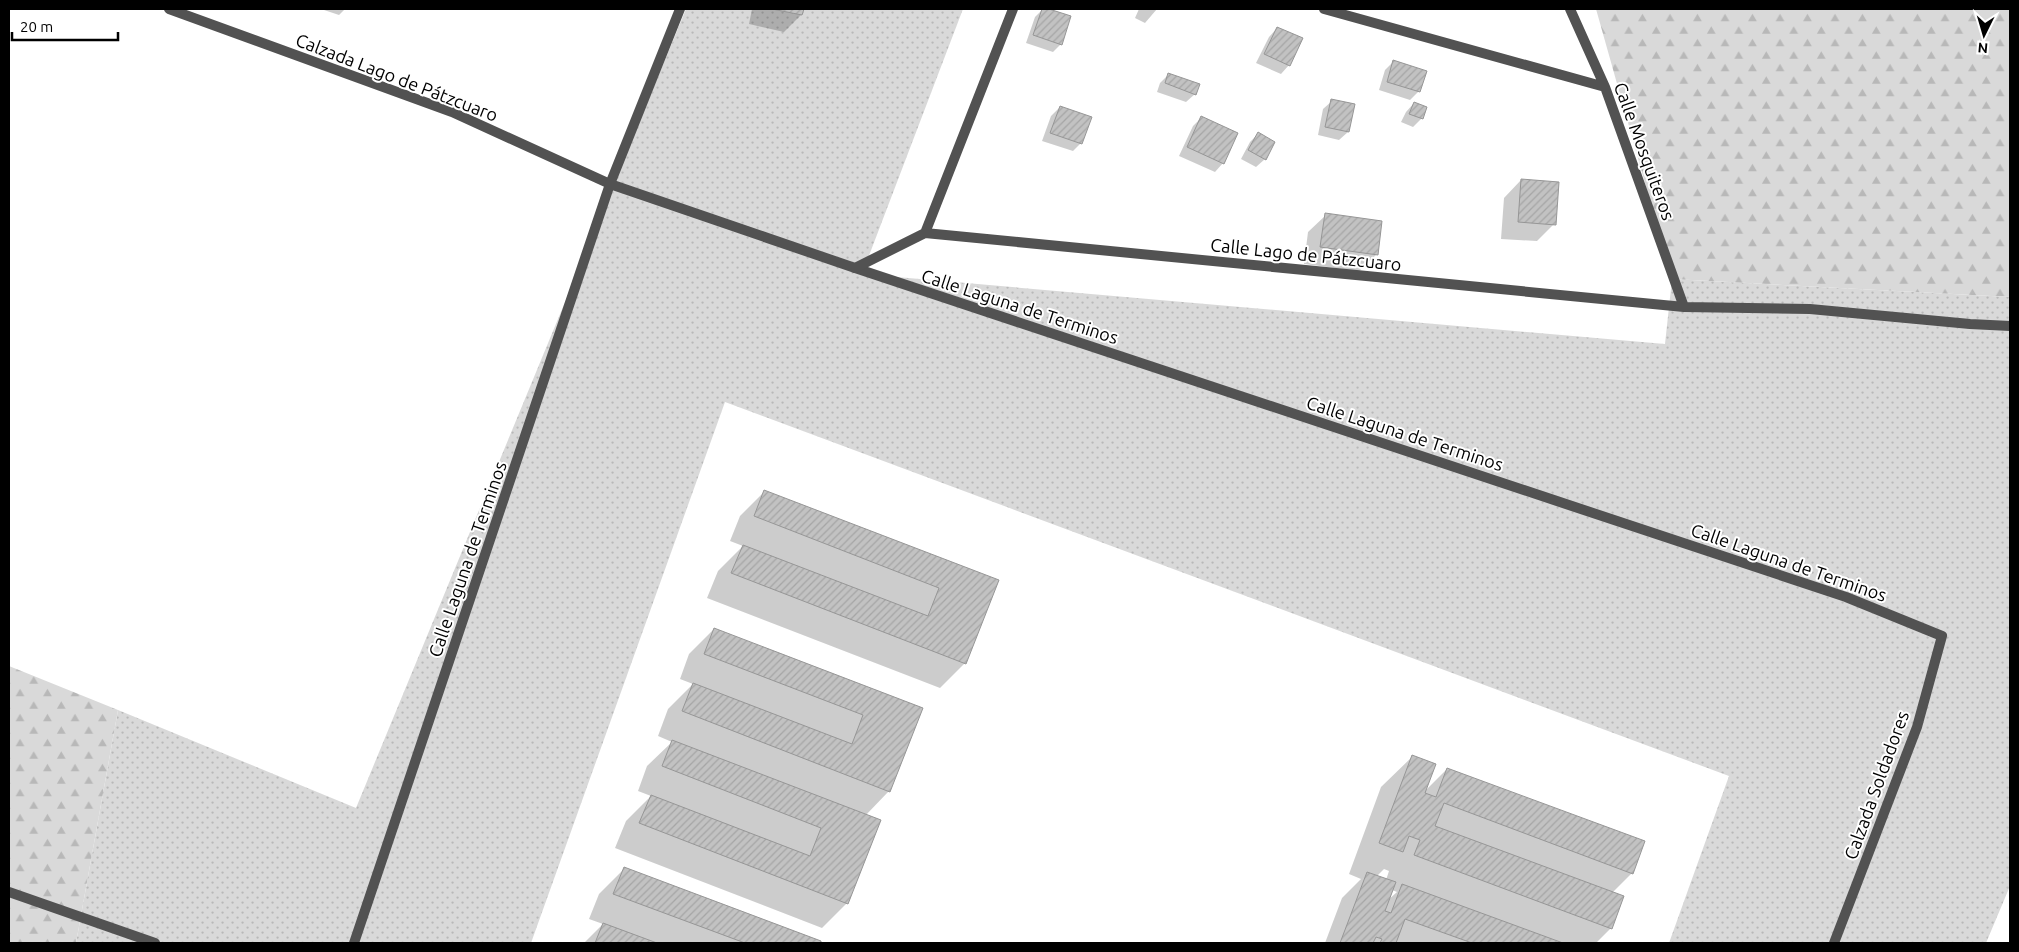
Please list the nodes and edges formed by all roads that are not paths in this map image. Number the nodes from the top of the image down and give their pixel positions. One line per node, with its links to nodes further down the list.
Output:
1 (169, 9): 7 (street, Calzada Lago de Pátzcuaro)
2 (680, 9): 7 (street, Calle Laguna de Terminos)
3 (1014, 9): 8 (street)
4 (1324, 9): 6 (street)
5 (1570, 9): 6 (street, Calle Mosquiteros)
6 (1605, 87): 10 (street, Calle Mosquiteros)
7 (610, 184): 9 (street, Calle Laguna de Terminos); 15 (street, Calle Laguna de Terminos)
8 (925, 233): 9 (street); 10 (street, Calle Lago de Pátzcuaro)
9 (855, 268): 12 (street, Calle Laguna de Terminos)
10 (1684, 307): 11 (street, Calle Lago de Pátzcuaro)
11 (2010, 326)
12 (1942, 636): 16 (street, Calzada Soldadores)
13 (9, 892): 14 (street)
14 (154, 943)
15 (354, 943)
16 (1834, 943)

